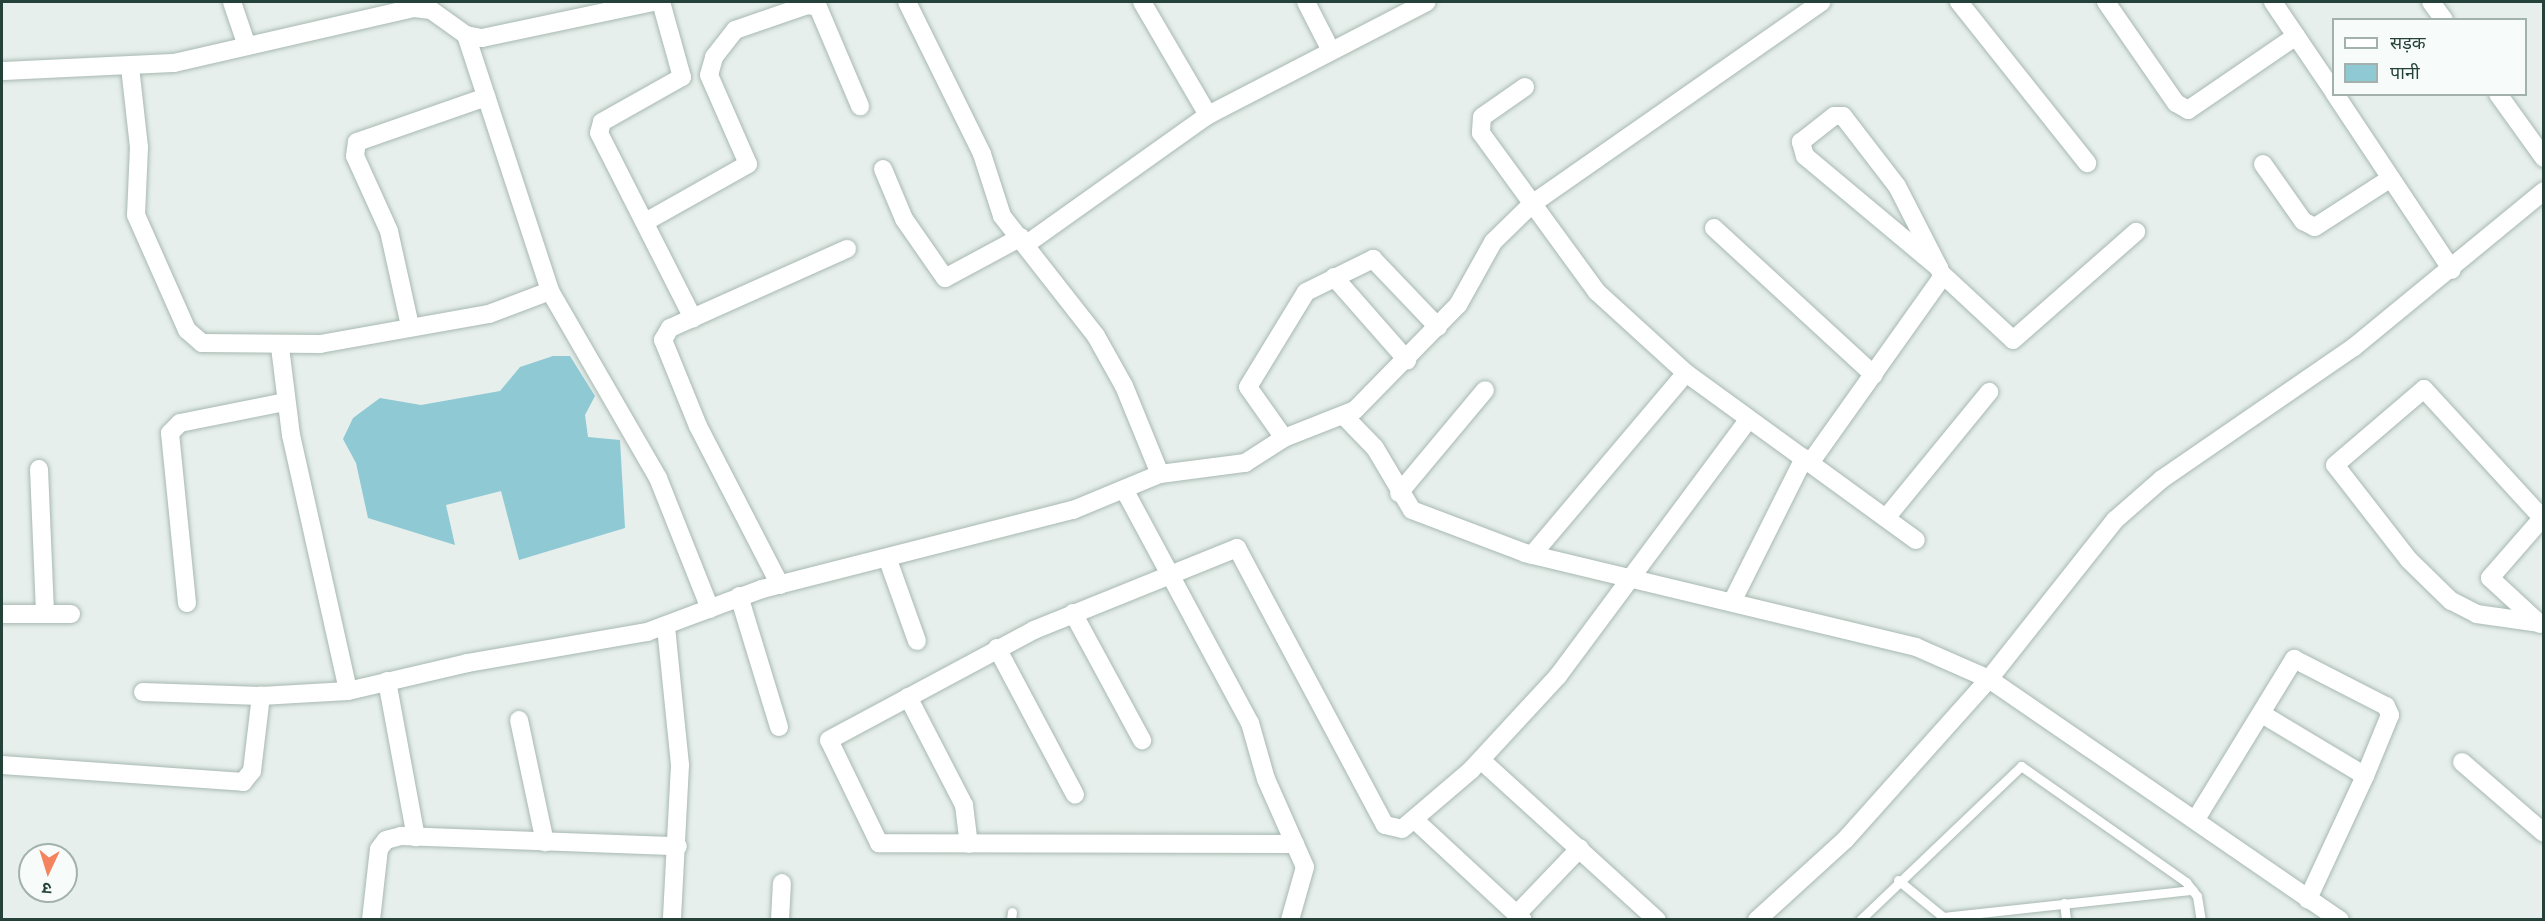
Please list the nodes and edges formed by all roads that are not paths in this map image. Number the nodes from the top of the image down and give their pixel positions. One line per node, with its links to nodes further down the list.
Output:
1 (232, 2): 17 (street)
2 (661, 2): 35 (street)
3 (908, 2): 38 (street)
4 (1142, 2): 27 (street)
5 (1306, 2): 18 (street)
6 (1427, 2): 13 (street)
7 (1822, 2): 34 (street)
8 (1959, 2): 29 (street)
9 (2106, 2): 16 (street)
10 (2273, 2): 16 (street)
11 (2431, 2): 14 (street)
12 (641, 3): 15 (street)
13 (1400, 8): 18 (street)
14 (2443, 18)
15 (466, 35): 17 (street); 25 (street)
16 (2296, 36): 22 (street)
17 (247, 46): 19 (street)
18 (1330, 49): 27 (street)
19 (130, 67): 20 (street); 47 (street)
20 (2, 71)
21 (1525, 87): 34 (street)
22 (2332, 90)
23 (2336, 96): 32 (street)
24 (2499, 96): 28 (street)
25 (486, 97): 43 (street); 45 (street)
26 (860, 106): 35 (street)
27 (1208, 115): 38 (street)
28 (2544, 158)
29 (2087, 163)
30 (2263, 164): 32 (street)
31 (883, 169): 38 (street)
32 (2391, 178): 40 (street)
33 (2544, 191): 40 (street)
34 (1532, 204): 46 (street); 49 (street)
35 (647, 222): 44 (street)
36 (1714, 228): 50 (street)
37 (2136, 232): 41 (street)
38 (1025, 240): 59 (street)
39 (847, 249): 44 (street)
40 (2452, 270): 82 (street)
41 (1940, 271): 41 (street); 50 (street)
42 (1334, 277): 46 (street); 48 (street); 56 (street)
43 (550, 291): 45 (street); 73 (street)
44 (693, 318): 69 (street)
45 (410, 326): 47 (street)
46 (1438, 327): 48 (street)
47 (280, 347): 53 (street)
48 (1407, 360): 54 (street)
49 (1686, 373): 55 (street); 65 (street)
50 (1874, 375): 57 (street)
51 (1485, 390): 61 (street)
52 (1989, 392): 63 (street)
53 (285, 402): 72 (street); 84 (street)
54 (1345, 417): 56 (street); 61 (street)
55 (1748, 420): 57 (street); 68 (street)
56 (1284, 438): 59 (street)
57 (1807, 460): 63 (street); 71 (street)
58 (39, 469): 74 (street)
59 (1160, 474): 60 (street)
60 (1125, 491): 66 (street); 67 (street)
61 (1399, 493): 65 (street)
62 (2543, 517): 78 (street); 78 (street)
63 (1886, 518): 64 (street)
64 (1916, 540)
65 (1532, 555): 68 (street)
66 (888, 560): 69 (street); 80 (street)
67 (1169, 573): 77 (street); 98 (street); 103 (street)
68 (1634, 580): 71 (street); 92 (street)
69 (780, 585): 70 (street)
70 (740, 596): 73 (street); 90 (street)
71 (1732, 602): 82 (street)
72 (187, 603)
73 (710, 609): 79 (street)
74 (45, 613): 75 (street); 76 (street)
75 (2, 614)
76 (71, 614)
77 (1073, 614): 81 (street); 91 (street)
78 (2542, 625)
79 (666, 627): 83 (street); 104 (street)
80 (917, 641)
81 (997, 648): 87 (street); 96 (street)
82 (1989, 679): 97 (street); 118 (street)
83 (387, 681): 84 (street); 100 (street)
84 (348, 691): 86 (street)
85 (143, 692): 86 (street)
86 (261, 696): 94 (street)
87 (908, 697): 102 (street); 102 (street)
88 (2262, 714): 95 (street); 95 (street); 97 (street)
89 (519, 720): 101 (street)
90 (779, 727)
91 (1142, 740)
92 (1481, 760): 98 (street); 105 (street)
93 (2462, 762): 99 (street)
94 (2, 765)
95 (2366, 776): 109 (street)
96 (1075, 795)
97 (2196, 819): 109 (street)
98 (1417, 822): 112 (street)
99 (2544, 833)
100 (416, 837): 101 (street); 113 (street)
101 (545, 842): 104 (street)
102 (969, 844): 103 (street)
103 (1295, 844): 116 (street)
104 (678, 846): 114 (street)
105 (1580, 848): 112 (street); 117 (street)
106 (1898, 880): 108 (lane); 111 (lane); 119 (lane)
107 (782, 883): 115 (street)
108 (2193, 890): 110 (lane); 121 (lane)
109 (2308, 899): 122 (street)
110 (2064, 903): 111 (lane); 120 (lane)
111 (1987, 916)
112 (1520, 917)
113 (371, 920)
114 (672, 920)
115 (780, 920)
116 (1290, 920)
117 (1657, 920)
118 (1757, 920)
119 (1860, 920)
120 (2066, 920)
121 (2201, 920)
122 (2340, 920)

